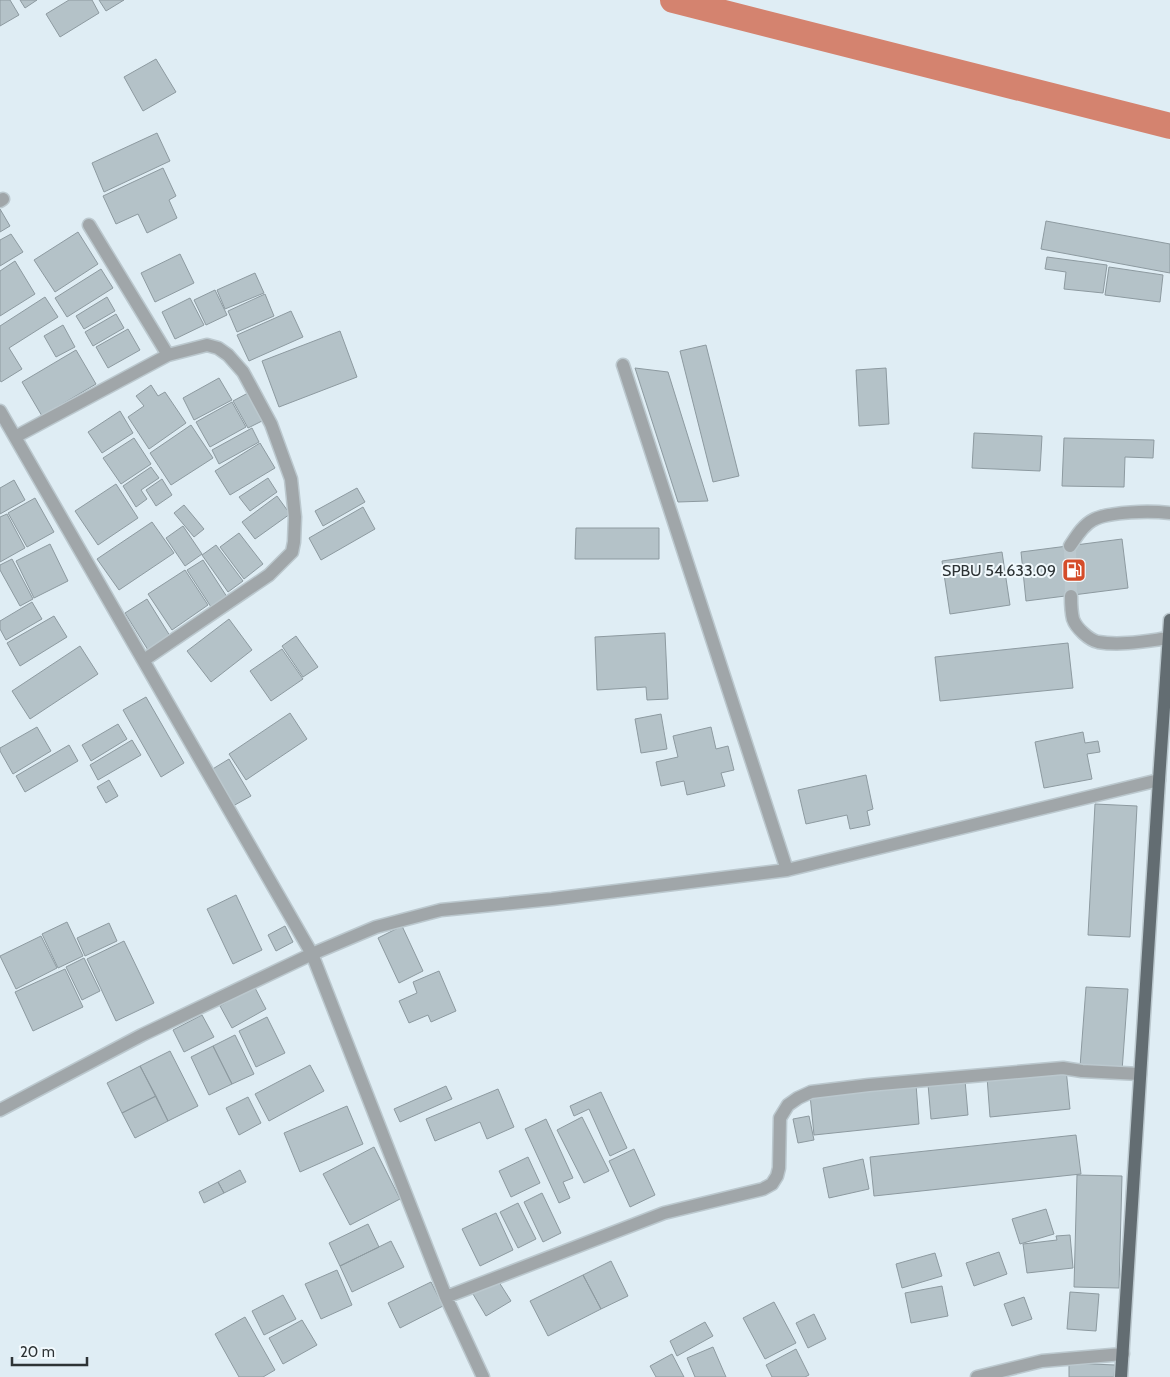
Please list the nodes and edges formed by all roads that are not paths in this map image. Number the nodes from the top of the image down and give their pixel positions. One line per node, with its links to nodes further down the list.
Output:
1 (89, 225): 2 (street)
2 (168, 355): 5 (street); 11 (street)
3 (623, 365): 13 (street)
4 (0, 411): 5 (street)
5 (16, 437): 11 (street)
6 (1170, 513): 7 (street)
7 (1070, 546)
8 (1071, 596): 10 (street)
9 (1170, 620): 10 (main road)
10 (1169, 638): 12 (main road)
11 (144, 660): 14 (street)
12 (1159, 780): 13 (street); 15 (main road)
13 (786, 870): 14 (street)
14 (312, 954): 16 (street); 17 (street)
15 (1140, 1074): 17 (street); 18 (main road)
16 (0, 1110)
17 (446, 1297): 19 (street)
18 (1123, 1354): 20 (street); 21 (main road)
19 (483, 1377)
20 (976, 1377)
21 (1122, 1377)

